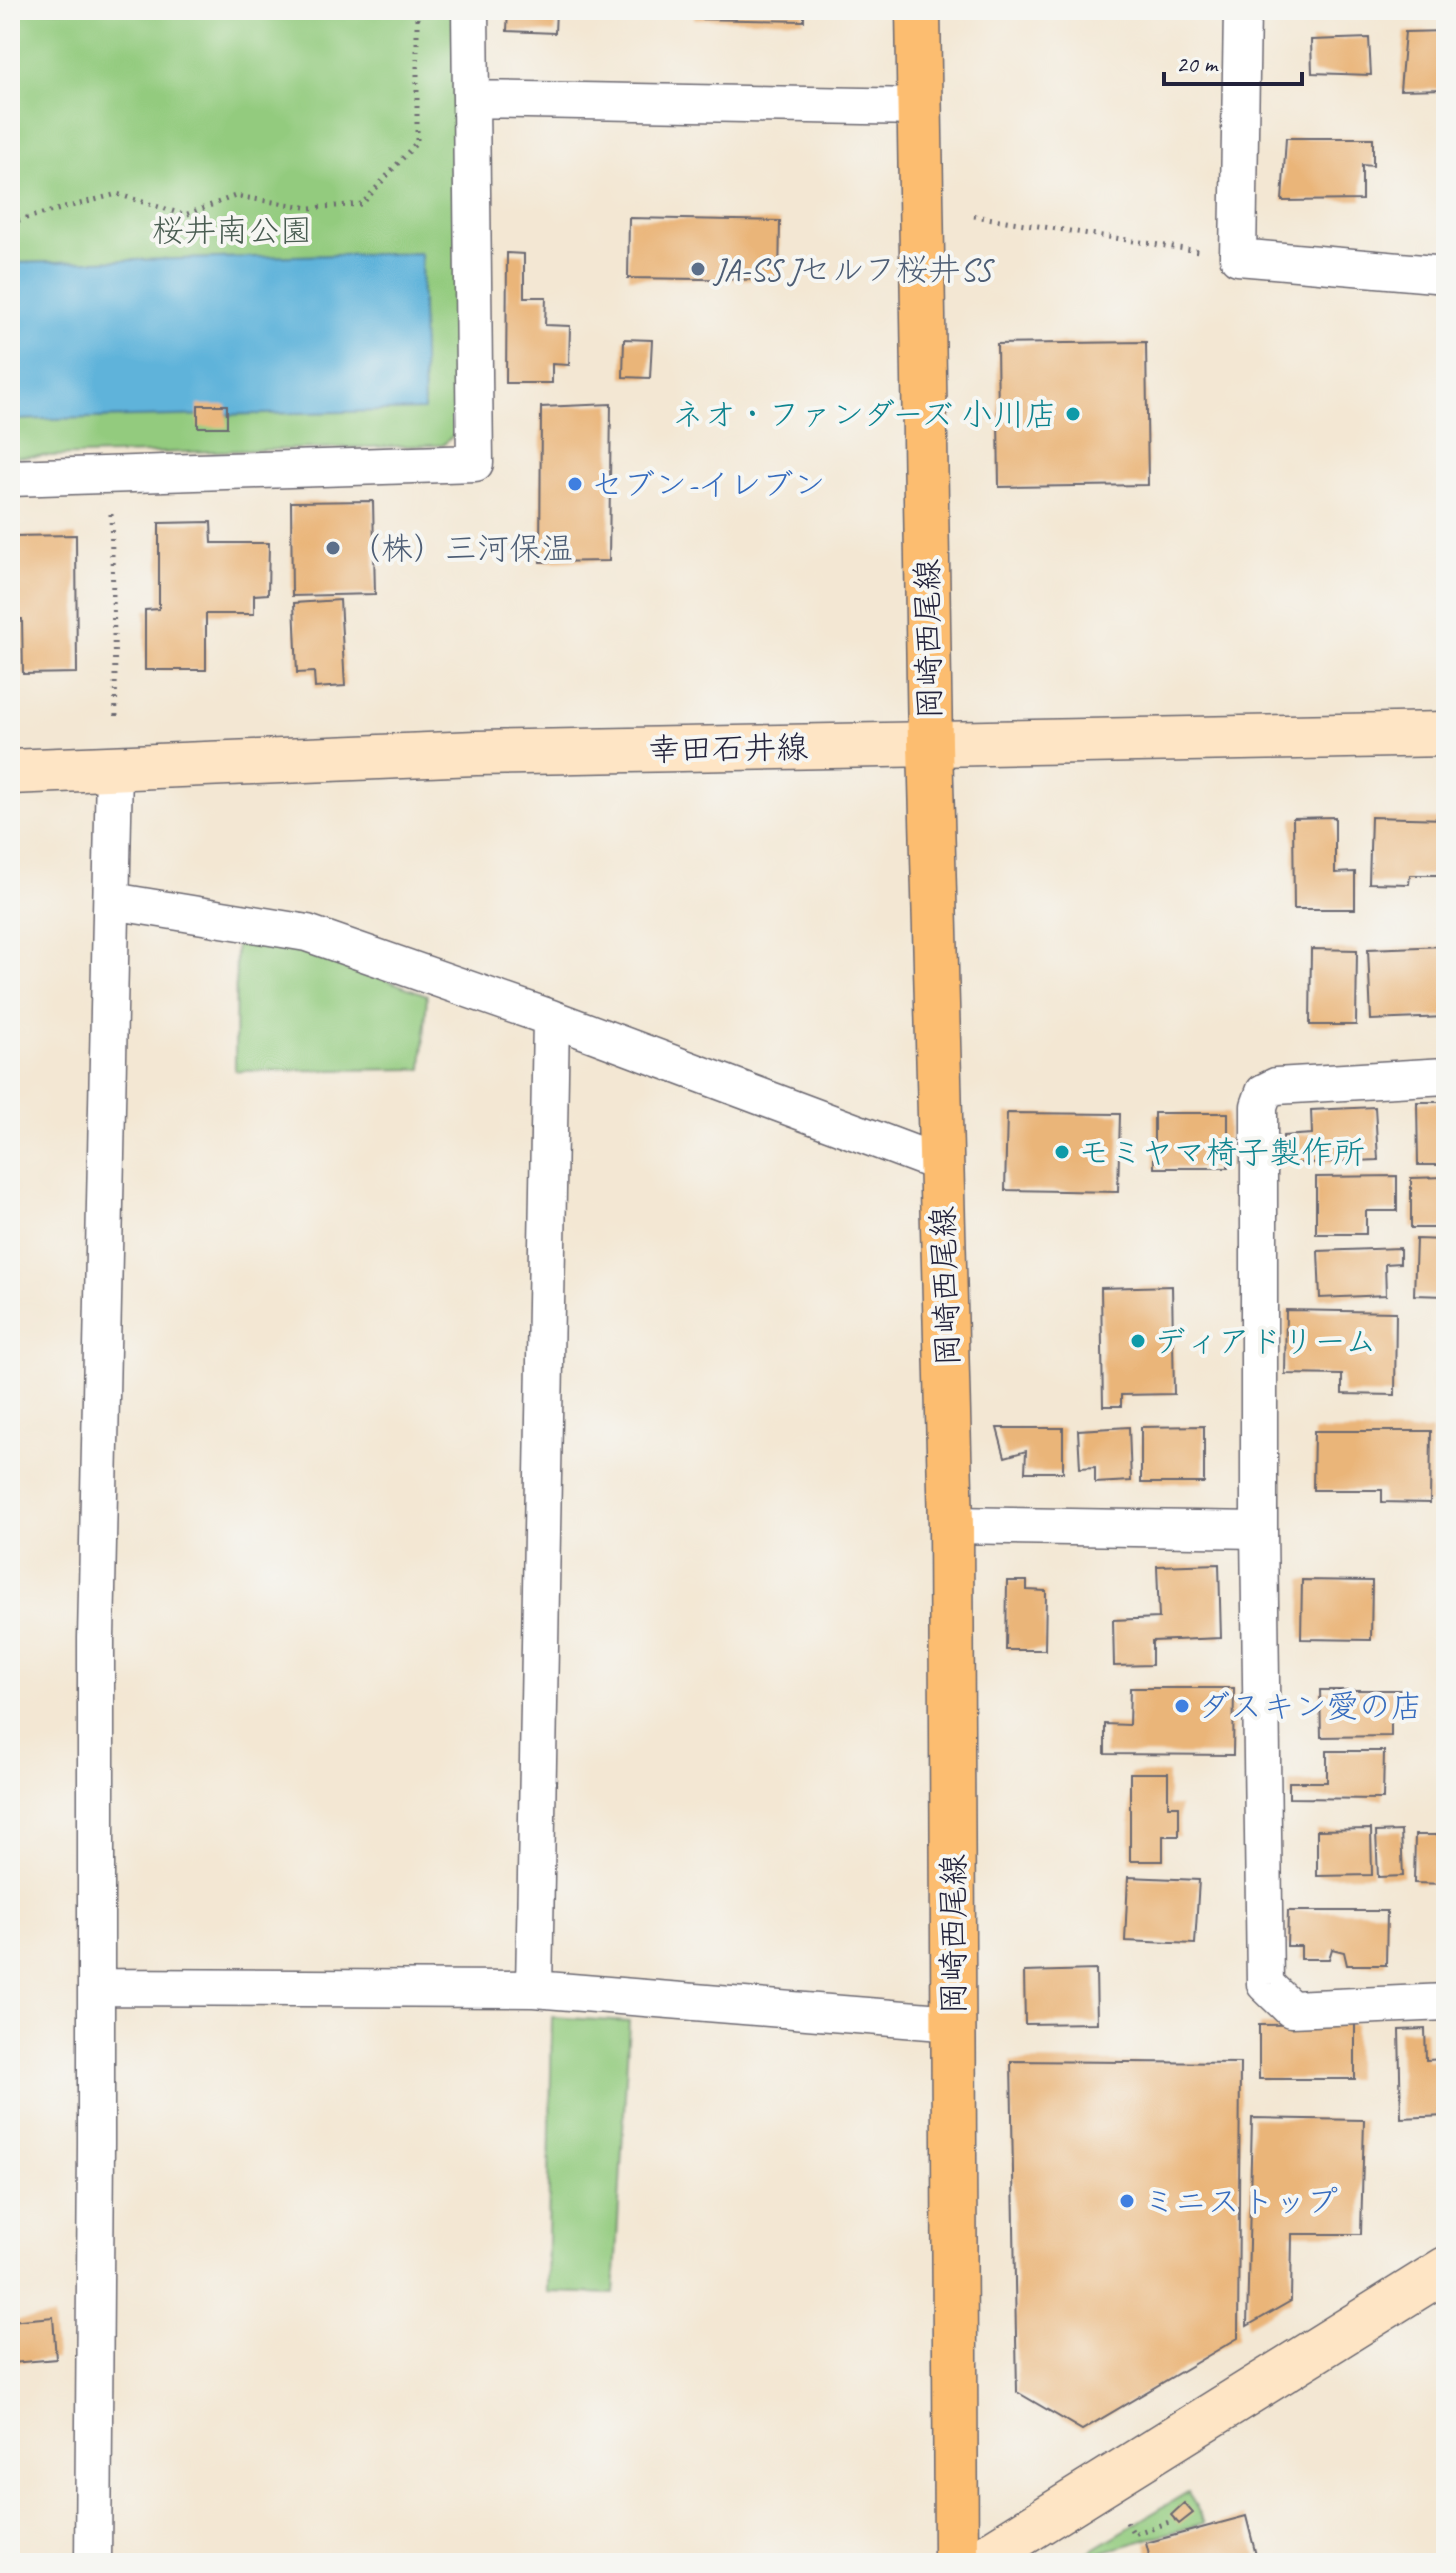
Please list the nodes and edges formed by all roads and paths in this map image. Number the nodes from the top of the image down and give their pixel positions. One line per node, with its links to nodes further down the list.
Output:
1 (417, 10): 8 (path)
2 (470, 10): 5 (street)
3 (918, 10): 6 (main road, 岡崎西尾線)
4 (1242, 10): 9 (street)
5 (471, 99): 6 (street); 11 (street)
6 (920, 107): 15 (main road, 岡崎西尾線)
7 (974, 216): 9 (path)
8 (10, 220)
9 (1238, 257): 10 (street)
10 (1446, 275)
11 (110, 473): 12 (street); 13 (path)
12 (10, 478)
13 (116, 717)
14 (1446, 734): 15 (main road, 幸田石井線)
15 (930, 744): 16 (main road, 幸田石井線); 21 (main road, 岡崎西尾線)
16 (114, 769): 17 (main road, 幸田石井線); 18 (street)
17 (10, 772)
18 (112, 901): 19 (street); 24 (street)
19 (551, 1018): 21 (street); 25 (street)
20 (1446, 1076): 23 (street)
21 (941, 1164): 22 (main road, 岡崎西尾線)
22 (951, 1525): 23 (street); 27 (main road, 岡崎西尾線)
23 (1259, 1530): 26 (street)
24 (96, 1987): 25 (street); 31 (street)
25 (534, 1989): 27 (street)
26 (1446, 2002)
27 (954, 2023): 32 (main road, 岡崎西尾線)
28 (1446, 2269): 33 (main road)
29 (1125, 2519): 30 (path)
30 (1175, 2520)
31 (93, 2563)
32 (956, 2563)
33 (975, 2563)

